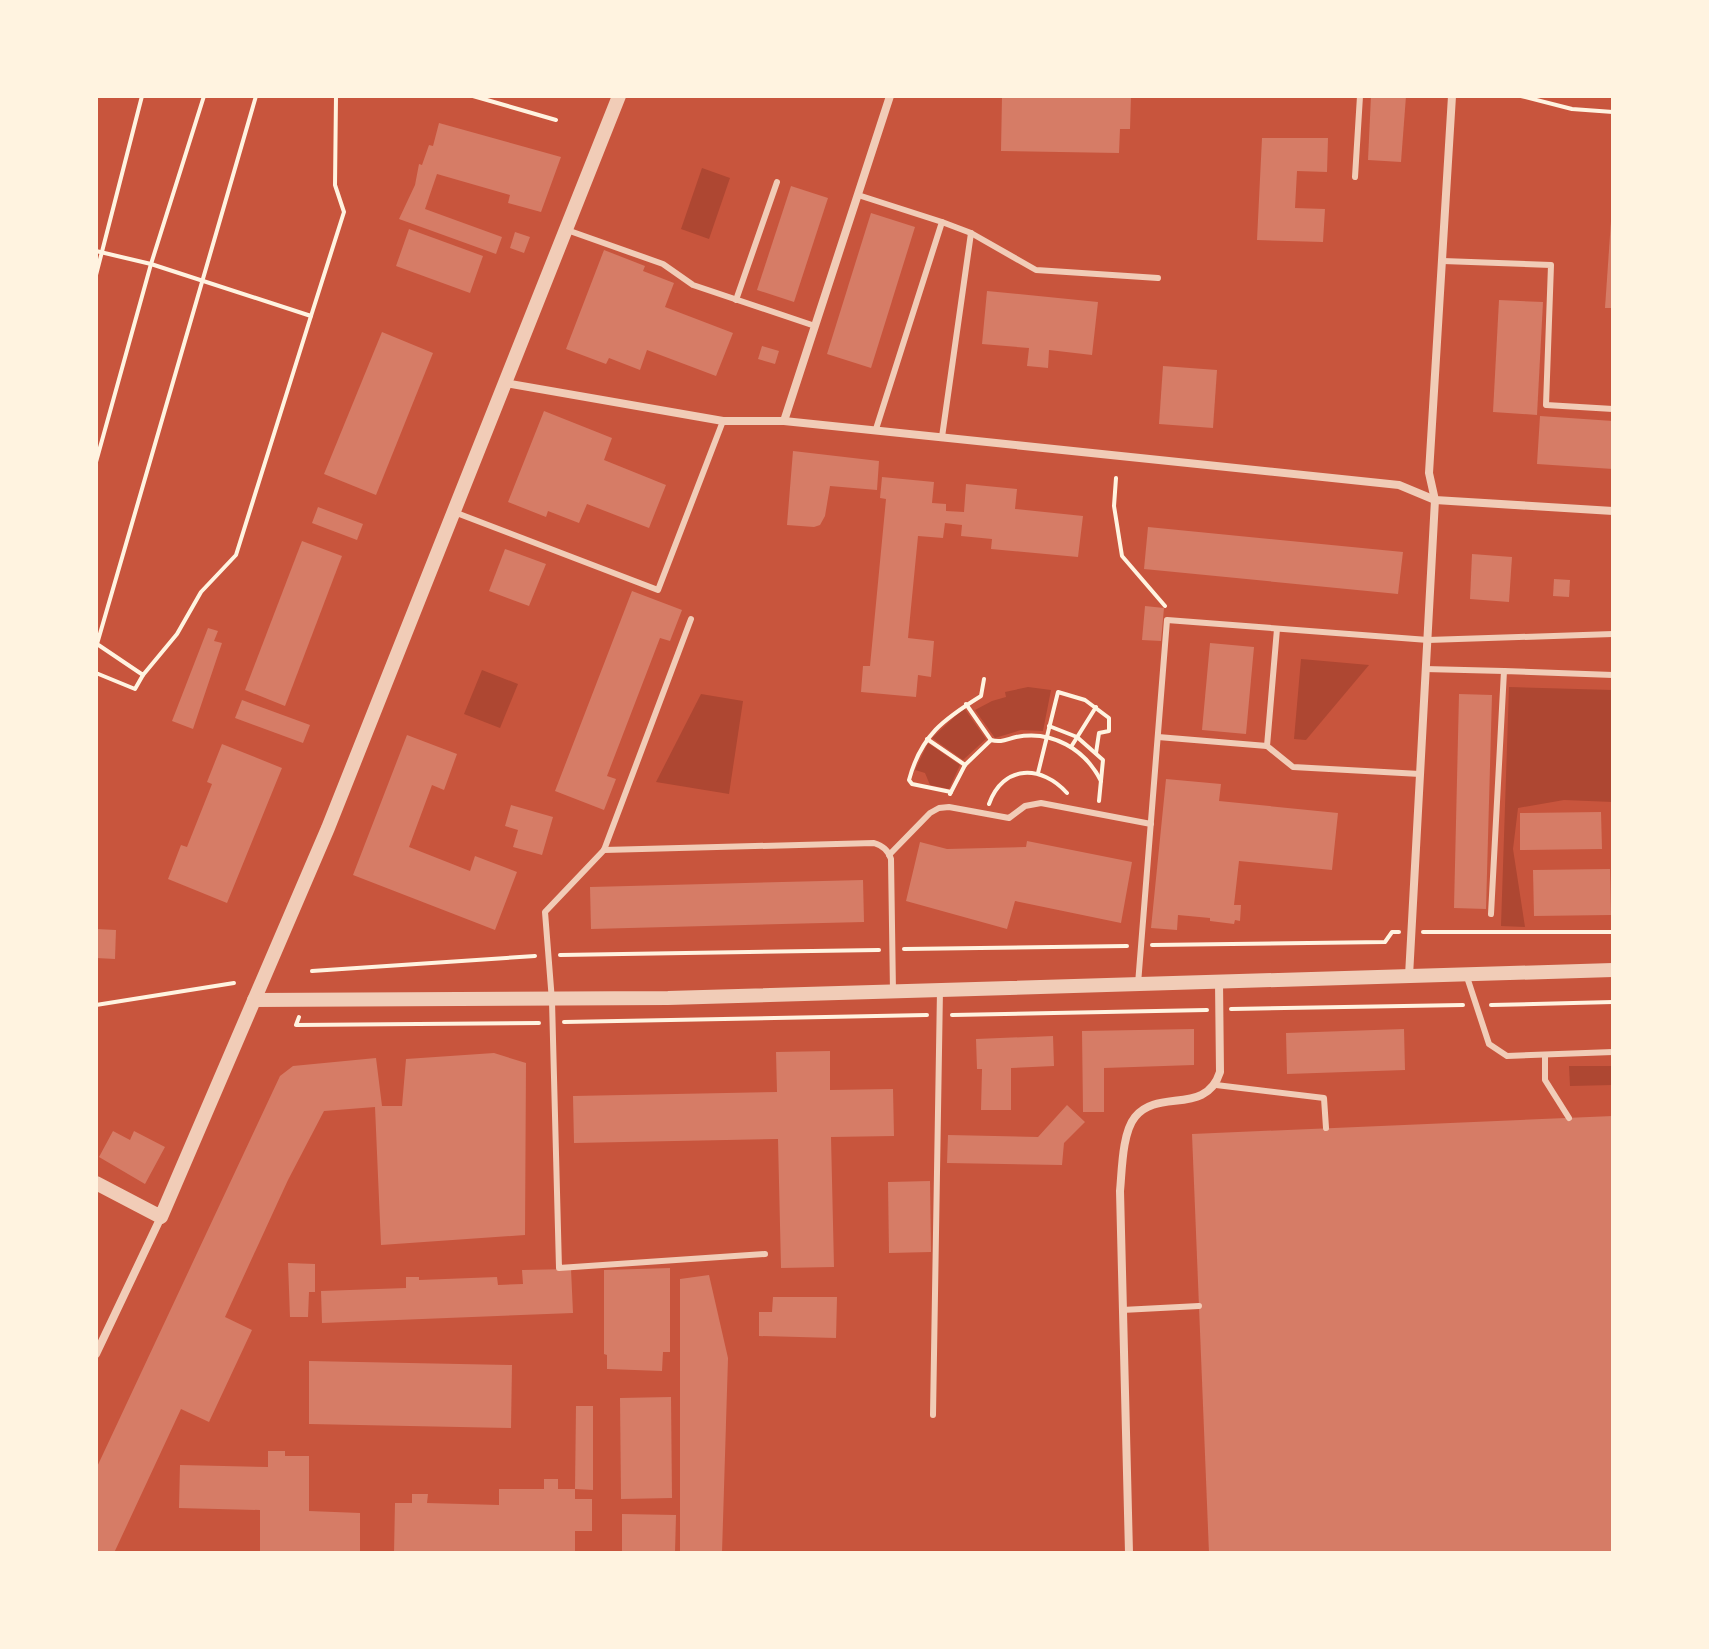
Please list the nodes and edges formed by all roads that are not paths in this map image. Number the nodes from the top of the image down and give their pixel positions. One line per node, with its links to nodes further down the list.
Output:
1 (619, 96): 9 (street)
2 (890, 96): 7 (street)
3 (1360, 96): 5 (lane)
4 (1452, 96): 11 (street)
5 (1355, 177)
6 (777, 182): 13 (lane)
7 (858, 195): 8 (lane); 14 (street)
8 (942, 222): 10 (lane); 19 (lane)
9 (567, 230): 13 (lane); 15 (street)
10 (971, 233): 12 (lane); 20 (lane)
11 (1443, 261): 16 (lane); 21 (street)
12 (1158, 278)
13 (736, 300): 14 (lane)
14 (815, 326): 18 (street)
15 (505, 383): 17 (street); 23 (street)
16 (1613, 409)
17 (723, 421): 18 (street); 23 (lane)
18 (784, 421): 19 (street)
19 (876, 429): 20 (street)
20 (942, 437): 21 (street)
21 (1435, 500): 22 (street); 27 (street)
22 (1613, 511)
23 (454, 512): 45 (street)
24 (691, 619): 35 (lane)
25 (1277, 629): 27 (lane); 31 (lane); 32 (lane)
26 (1613, 634): 27 (lane)
27 (1428, 640): 28 (street)
28 (1425, 669): 29 (lane); 33 (street)
29 (1504, 671): 30 (lane); 37 (lane)
30 (1613, 675)
31 (1158, 737): 32 (lane); 34 (lane)
32 (1267, 746): 33 (lane)
33 (1420, 774): 40 (street)
34 (1151, 824): 36 (lane); 42 (lane)
35 (604, 850): 36 (lane); 46 (lane)
36 (889, 855): 44 (lane)
37 (1491, 914)
38 (1613, 970): 39 (street)
39 (1466, 974): 40 (street); 48 (lane)
40 (1409, 976): 41 (street)
41 (1219, 982): 42 (street); 49 (street)
42 (1138, 984): 43 (street)
43 (940, 990): 44 (street); 58 (lane)
44 (893, 992): 46 (street)
45 (254, 1000): 46 (street); 53 (street)
46 (552, 1001): 54 (lane)
47 (1613, 1052): 48 (lane)
48 (1545, 1055): 50 (lane)
49 (1216, 1085): 51 (lane); 56 (street)
50 (1569, 1118)
51 (1326, 1128)
52 (96, 1183): 53 (street)
53 (161, 1217): 57 (street)
54 (765, 1254)
55 (1199, 1306): 56 (lane)
56 (1122, 1310): 59 (street)
57 (96, 1354)
58 (933, 1415)
59 (1129, 1553)

